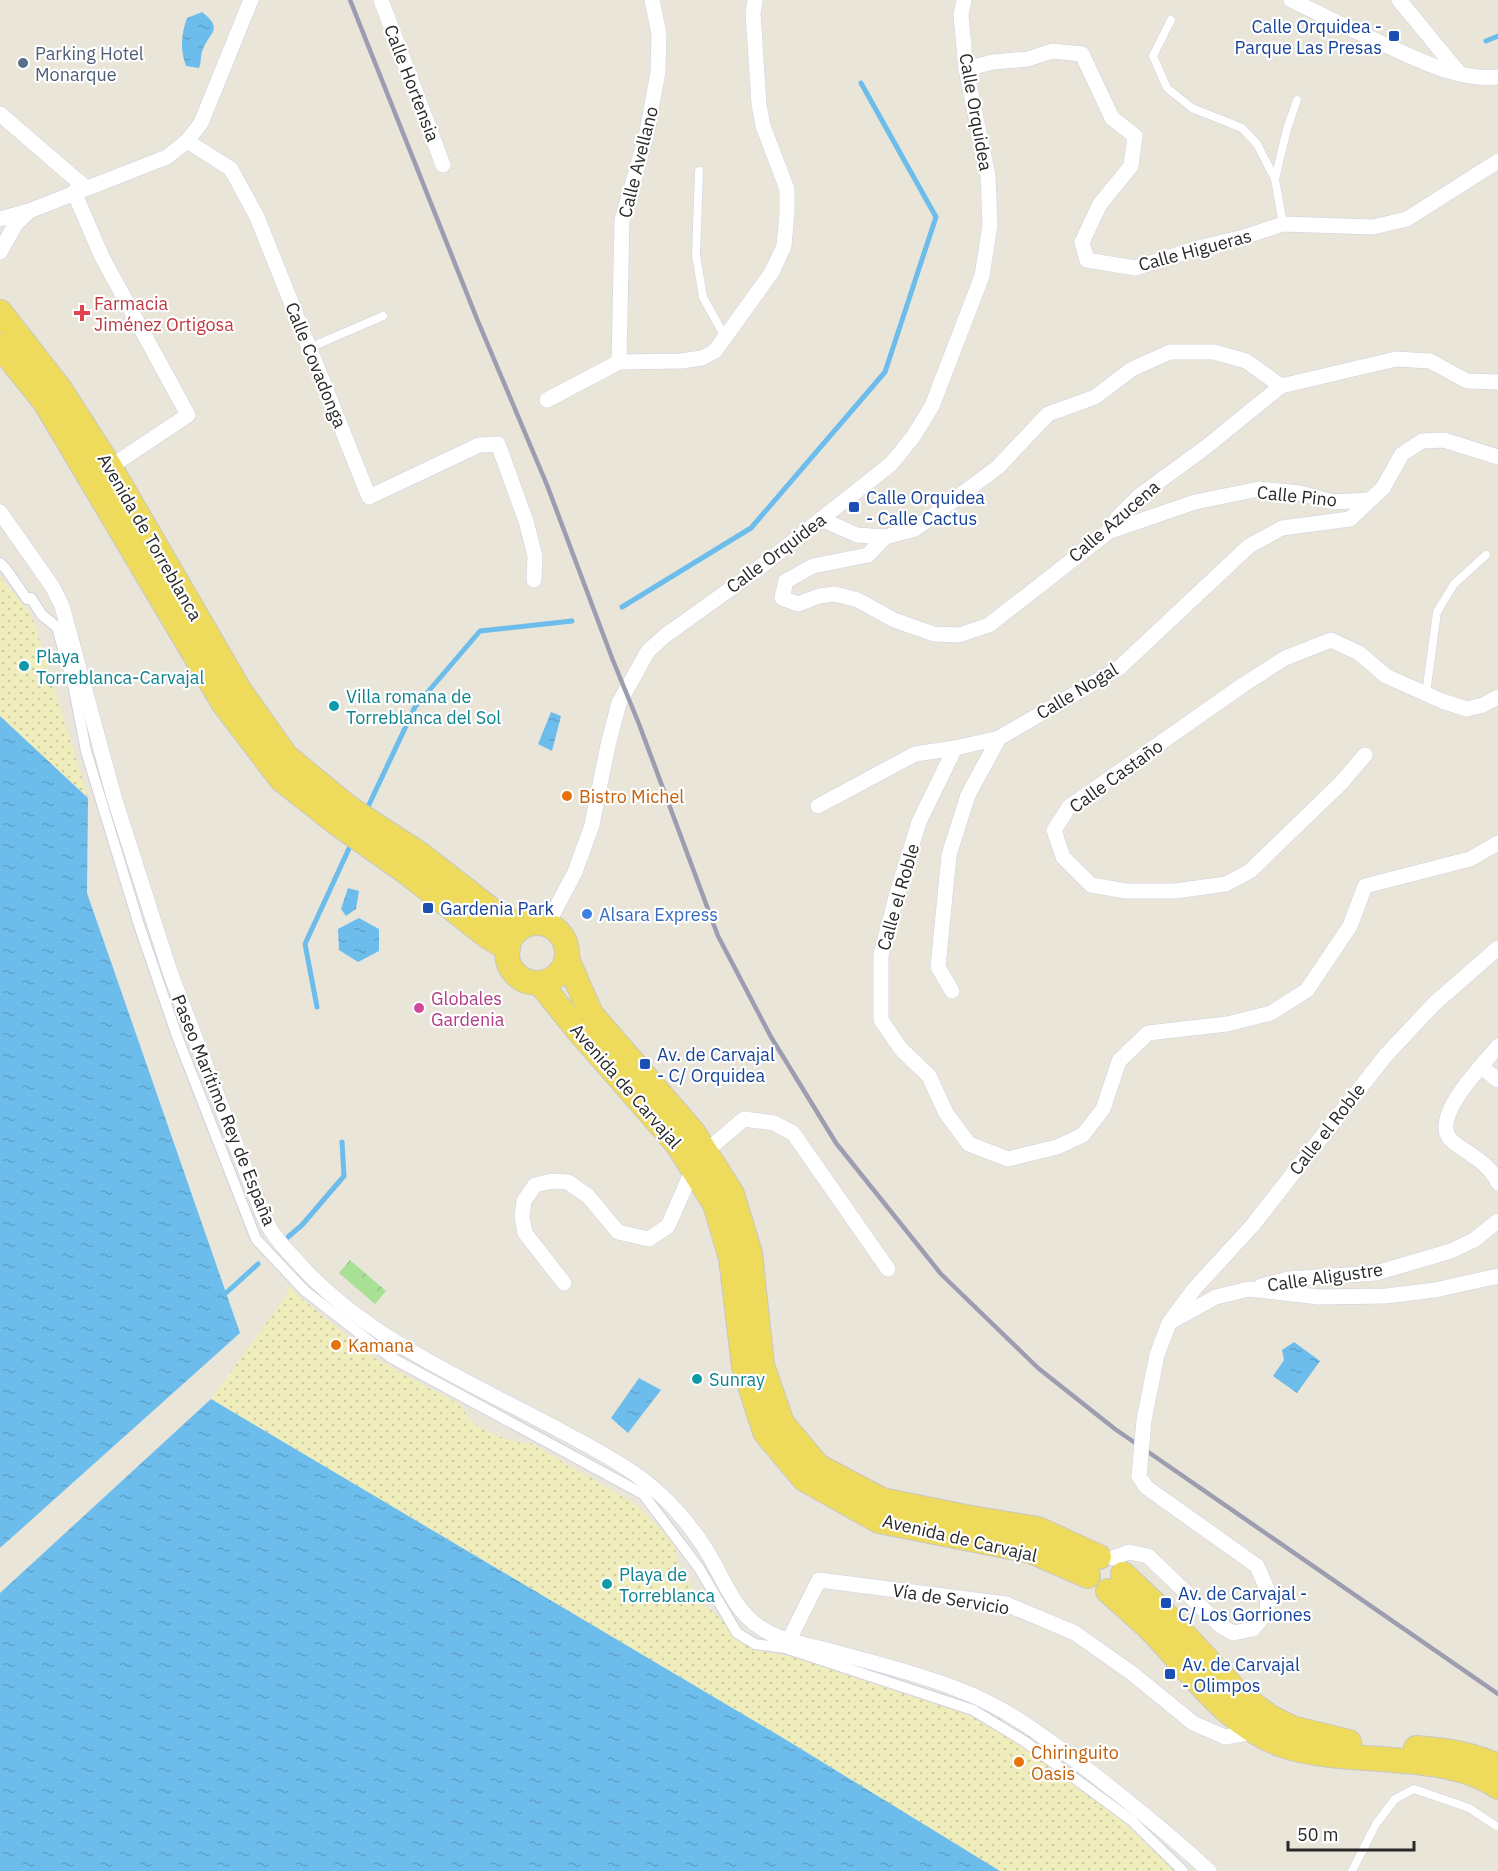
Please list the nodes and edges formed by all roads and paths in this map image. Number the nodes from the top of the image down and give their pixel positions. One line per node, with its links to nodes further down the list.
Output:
1 (251, 0): 14 (street)
2 (381, 0): 16 (street, Calle Hortensia)
3 (652, 0): 29 (street, Calle Avellano)
4 (755, 0): 26 (street)
5 (964, 0): 9 (street, Calle Orquidea)
6 (1291, 0): 10 (street)
7 (1399, 0): 10 (street)
8 (1172, 20): 18 (lane)
9 (966, 69): 22 (street, Calle Higueras); 37 (street, Calle Orquidea)
10 (1460, 74): 11 (street)
11 (1498, 77)
12 (1297, 100): 18 (lane)
13 (0, 114): 19 (street)
14 (187, 141): 19 (street); 28 (street, Calle Covadonga)
15 (1498, 161): 22 (street, Calle Higueras)
16 (443, 165)
17 (699, 171): 26 (lane)
18 (1275, 179): 22 (lane)
19 (80, 190): 20 (street); 34 (street)
20 (30, 211): 21 (street); 23 (street)
21 (0, 219)
22 (1283, 224)
23 (0, 252)
24 (0, 312): 34 (main road, Avenida de Torreblanca)
25 (383, 316): 28 (lane)
26 (724, 337): 29 (street)
27 (0, 346): 49 (main road, Avenida de Torreblanca)
28 (309, 348): 42 (street, Calle Covadonga)
29 (619, 362): 32 (street)
30 (1498, 382): 31 (street, Calle Azucena)
31 (1281, 386): 38 (street, Calle Azucena); 39 (street)
32 (547, 400)
33 (1498, 457): 35 (street)
34 (110, 467): 49 (main road, Avenida de Torreblanca)
35 (1368, 500): 38 (street, Calle Pino); 45 (street, Calle Nogal)
36 (0, 512): 70 (street, Paseo Marítimo Rey de España)
37 (821, 519): 39 (street); 52 (street, Calle Orquidea)
38 (1108, 532): 39 (street, Calle Azucena)
39 (885, 537)
40 (1486, 555): 43 (lane)
41 (0, 563): 75 (street)
42 (534, 580)
43 (1426, 694): 44 (street, Calle Castaño); 47 (street, Calle Castaño)
44 (1498, 697)
45 (999, 738): 46 (street, Calle Nogal); 57 (street)
46 (955, 748): 48 (street, Calle Nogal); 51 (street, Calle el Roble)
47 (1365, 755)
48 (818, 806)
49 (343, 816): 50 (main road, Avenida de Torreblanca)
50 (371, 835): 52 (main road, Avenida de Torreblanca); 54 (main road, Avenida de Torreblanca)
51 (1498, 843)
52 (539, 924): 54 (main road); 55 (main road)
53 (1498, 948): 68 (street, Calle el Roble)
54 (508, 949): 56 (main road)
55 (567, 959): 56 (main road); 61 (main road, Avenida de Carvajal)
56 (540, 983): 61 (main road, Avenida de Carvajal)
57 (952, 991)
58 (1498, 1046): 59 (street)
59 (1481, 1068): 60 (street); 62 (street)
60 (1498, 1080)
61 (699, 1160): 64 (street); 66 (street); 69 (main road, Avenida de Carvajal)
62 (1498, 1183)
63 (1498, 1221): 67 (street, Calle Aligustre)
64 (888, 1269)
65 (1498, 1276): 67 (street)
66 (564, 1283)
67 (1249, 1289): 68 (street, Calle Aligustre)
68 (1169, 1323): 69 (street, Calle el Roble, bridge)
69 (1106, 1571): 71 (main road, Avenida de Carvajal); 72 (main road, Avenida de Carvajal)
70 (789, 1640): 71 (street, Vía de Servicio); 76 (street, Paseo Marítimo Rey de España)
71 (1255, 1732): 73 (main road, Avenida de Carvajal)
72 (1498, 1766)
73 (1498, 1787)
74 (1496, 1826): 77 (lane)
75 (1183, 1871)
76 (1209, 1871)
77 (1352, 1871)

